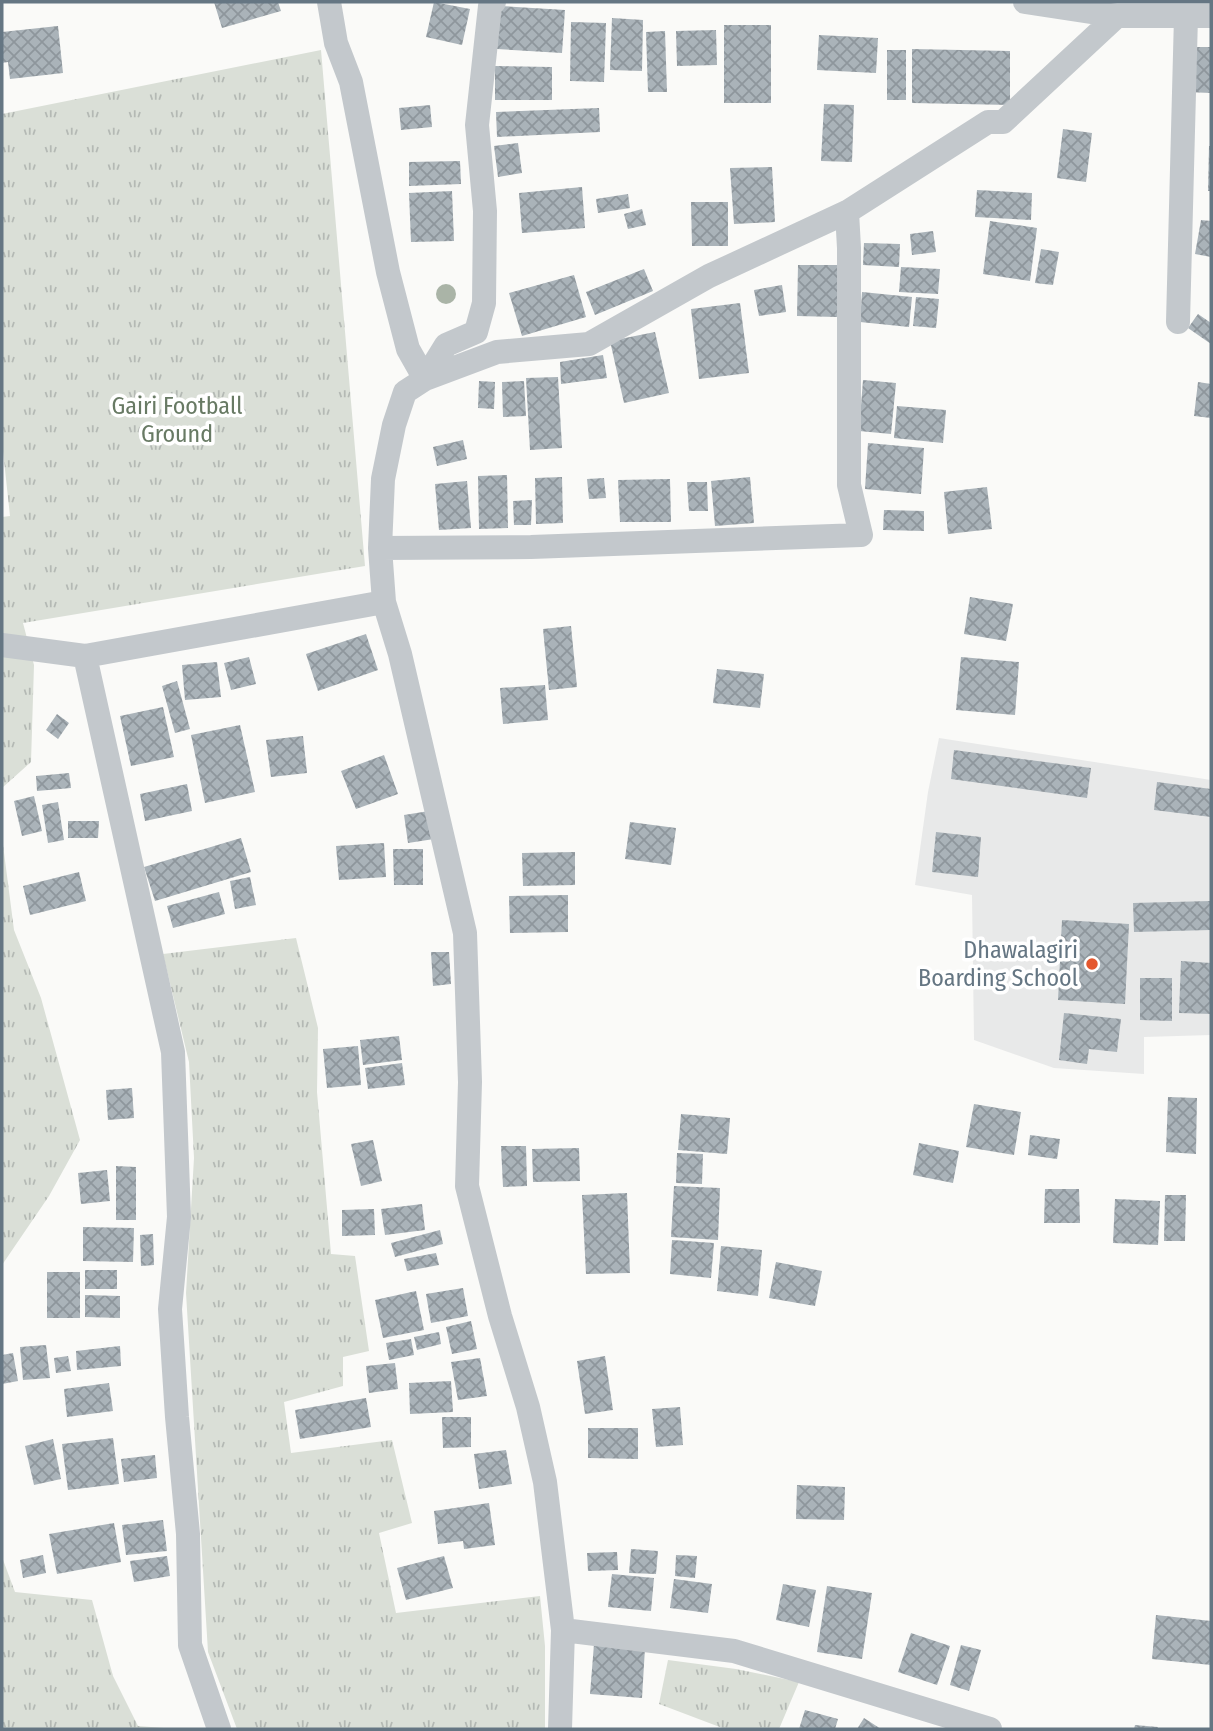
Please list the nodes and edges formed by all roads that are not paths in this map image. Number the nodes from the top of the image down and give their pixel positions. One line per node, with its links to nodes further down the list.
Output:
1 (329, 2): 9 (street)
2 (494, 2): 9 (street)
3 (1024, 2): 4 (street)
4 (1117, 16): 5 (street); 7 (street)
5 (1186, 16): 6 (street); 8 (street)
6 (1211, 16)
7 (847, 212): 9 (street); 10 (street)
8 (1178, 322)
9 (425, 379): 10 (street)
10 (380, 548): 11 (street)
11 (384, 601): 13 (street); 14 (street)
12 (2, 645): 13 (street)
13 (85, 656): 15 (street)
14 (563, 1630): 16 (street); 17 (street)
15 (219, 1729)
16 (559, 1729)
17 (990, 1729)

